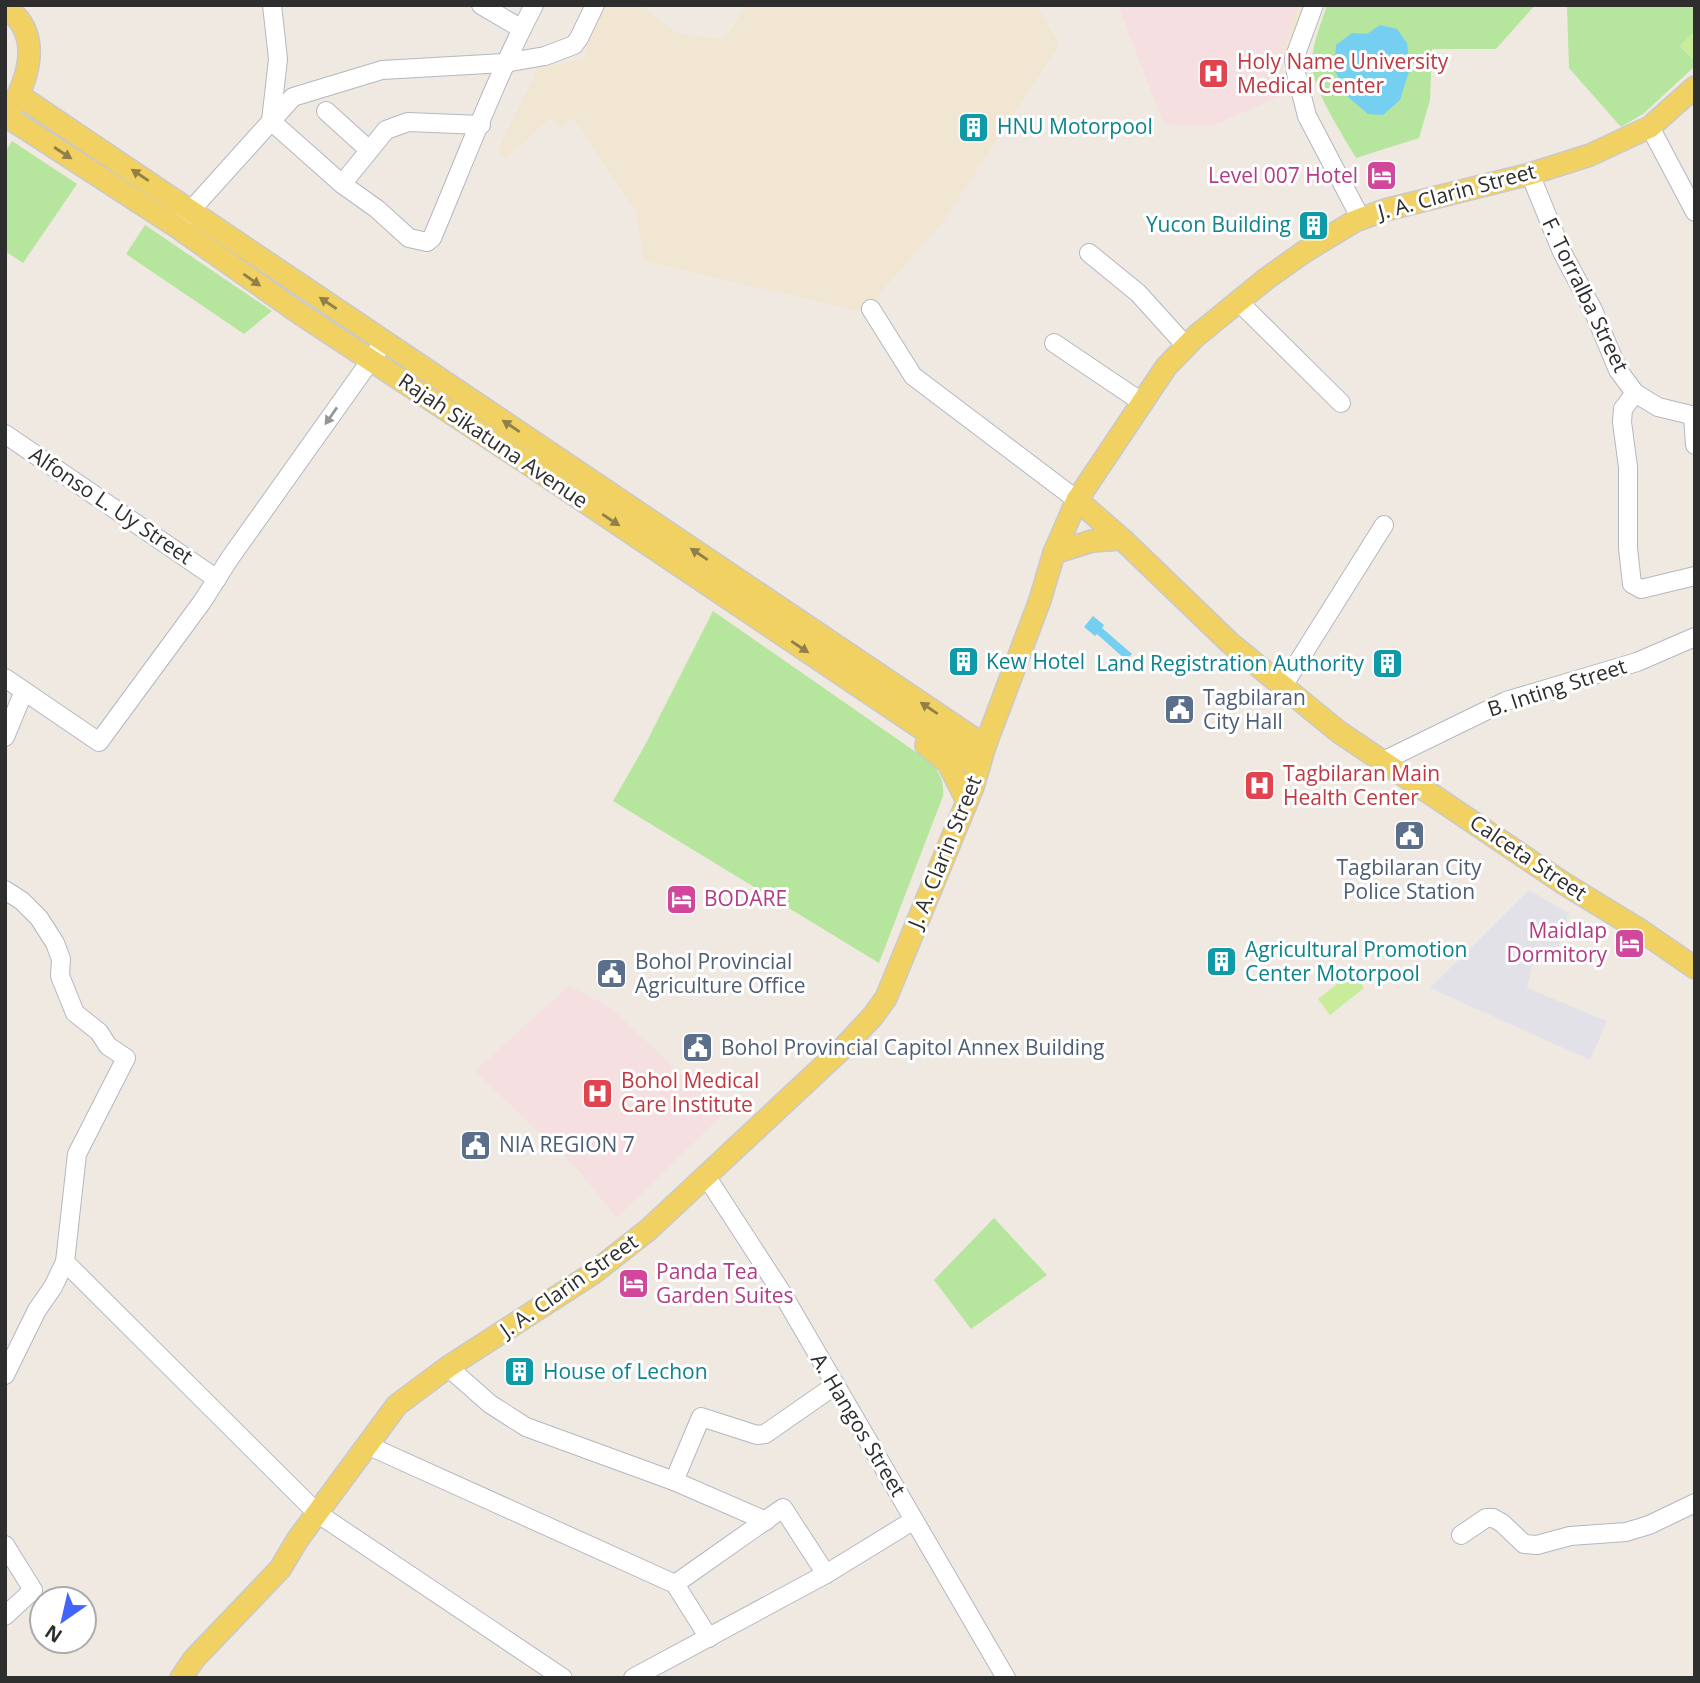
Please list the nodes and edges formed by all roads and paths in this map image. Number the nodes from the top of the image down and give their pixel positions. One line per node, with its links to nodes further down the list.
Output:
1 (272, 5): 13 (street)
2 (481, 5): 7 (street)
3 (534, 5): 7 (street)
4 (595, 5): 8 (street)
5 (1314, 5): 21 (street)
6 (5, 8): 10 (main road)
7 (522, 29): 8 (street)
8 (504, 63): 13 (street); 14 (street)
9 (1695, 87): 15 (main road, J. A. Clarin Street)
10 (20, 96): 12 (main road); 19 (main road, one-way to 10)
11 (326, 111): 16 (street)
12 (6, 116): 22 (main road, Rajah Sikatuna Avenue, one-way to 22)
13 (271, 121): 18 (street); 19 (street)
14 (481, 125): 16 (street); 18 (street)
15 (1650, 127): 17 (main road, J. A. Clarin Street); 20 (street)
16 (369, 150): 18 (street)
17 (1530, 174): 21 (main road, J. A. Clarin Street); 32 (street, F. Torralba Street)
18 (342, 184)
19 (191, 209): 22 (street); 26 (main road, one-way to 19)
20 (1695, 212)
21 (1361, 219): 24 (main road, J. A. Clarin Street)
22 (177, 227): 28 (main road, Rajah Sikatuna Avenue, one-way to 28)
23 (1089, 253): 30 (street)
24 (1239, 302): 30 (main road, J. A. Clarin Street); 34 (street)
25 (871, 309): 38 (street)
26 (359, 324): 27 (main road); 28 (main road)
27 (385, 341): 31 (street); 44 (main road, one-way to 27)
28 (345, 343): 31 (main road, Rajah Sikatuna Avenue)
29 (1054, 343): 33 (street)
30 (1186, 346): 33 (main road, J. A. Clarin Street)
31 (371, 360): 43 (street, one-way to 43); 45 (main road, Rajah Sikatuna Avenue, one-way to 45)
32 (1635, 393): 35 (street, F. Torralba Street); 42 (street)
33 (1143, 403): 38 (main road, J. A. Clarin Street)
34 (1341, 403)
35 (1694, 416): 37 (street)
36 (5, 434): 43 (street, Alfonso L. Uy Street)
37 (1695, 445)
38 (1077, 499): 40 (main road, Calceta Street); 41 (main road, J. A. Clarin Street)
39 (1384, 525): 48 (street)
40 (1122, 539): 41 (main road); 48 (main road, Calceta Street)
41 (1054, 554): 52 (main road, J. A. Clarin Street)
42 (1695, 576)
43 (217, 579): 49 (street)
44 (740, 581): 45 (main road); 52 (main road, one-way to 44)
45 (730, 600): 50 (main road, Rajah Sikatuna Avenue, one-way to 50)
46 (1695, 637): 53 (street, B. Inting Street)
47 (5, 678): 49 (street)
48 (1283, 686): 53 (main road, Calceta Street)
49 (24, 691): 51 (street)
50 (906, 718): 54 (main road, Rajah Sikatuna Avenue); 55 (main road)
51 (5, 737)
52 (985, 746): 54 (main road, J. A. Clarin Street)
53 (1383, 761): 57 (main road, Calceta Street)
54 (979, 767): 55 (main road, J. A. Clarin Street)
55 (967, 801): 58 (main road, J. A. Clarin Street)
56 (5, 890): 59 (street)
57 (1695, 968)
58 (706, 1176): 60 (main road, J. A. Clarin Street); 62 (street, A. Hangos Street)
59 (65, 1262): 61 (street); 66 (street)
60 (448, 1367): 63 (main road, J. A. Clarin Street); 64 (street)
61 (5, 1375)
62 (834, 1386): 64 (street); 67 (street, A. Hangos Street)
63 (367, 1445): 66 (main road, J. A. Clarin Street); 72 (street)
64 (674, 1481): 68 (street)
65 (1695, 1503): 69 (street)
66 (317, 1513): 75 (main road, J. A. Clarin Street); 76 (street)
67 (914, 1520): 71 (street); 78 (street, A. Hangos Street)
68 (766, 1521): 71 (street); 72 (street)
69 (1461, 1535)
70 (5, 1545): 73 (street)
71 (826, 1574): 74 (street)
72 (676, 1584): 74 (street)
73 (5, 1616)
74 (709, 1638): 77 (street)
75 (181, 1678)
76 (563, 1678)
77 (633, 1678)
78 (1006, 1678)

